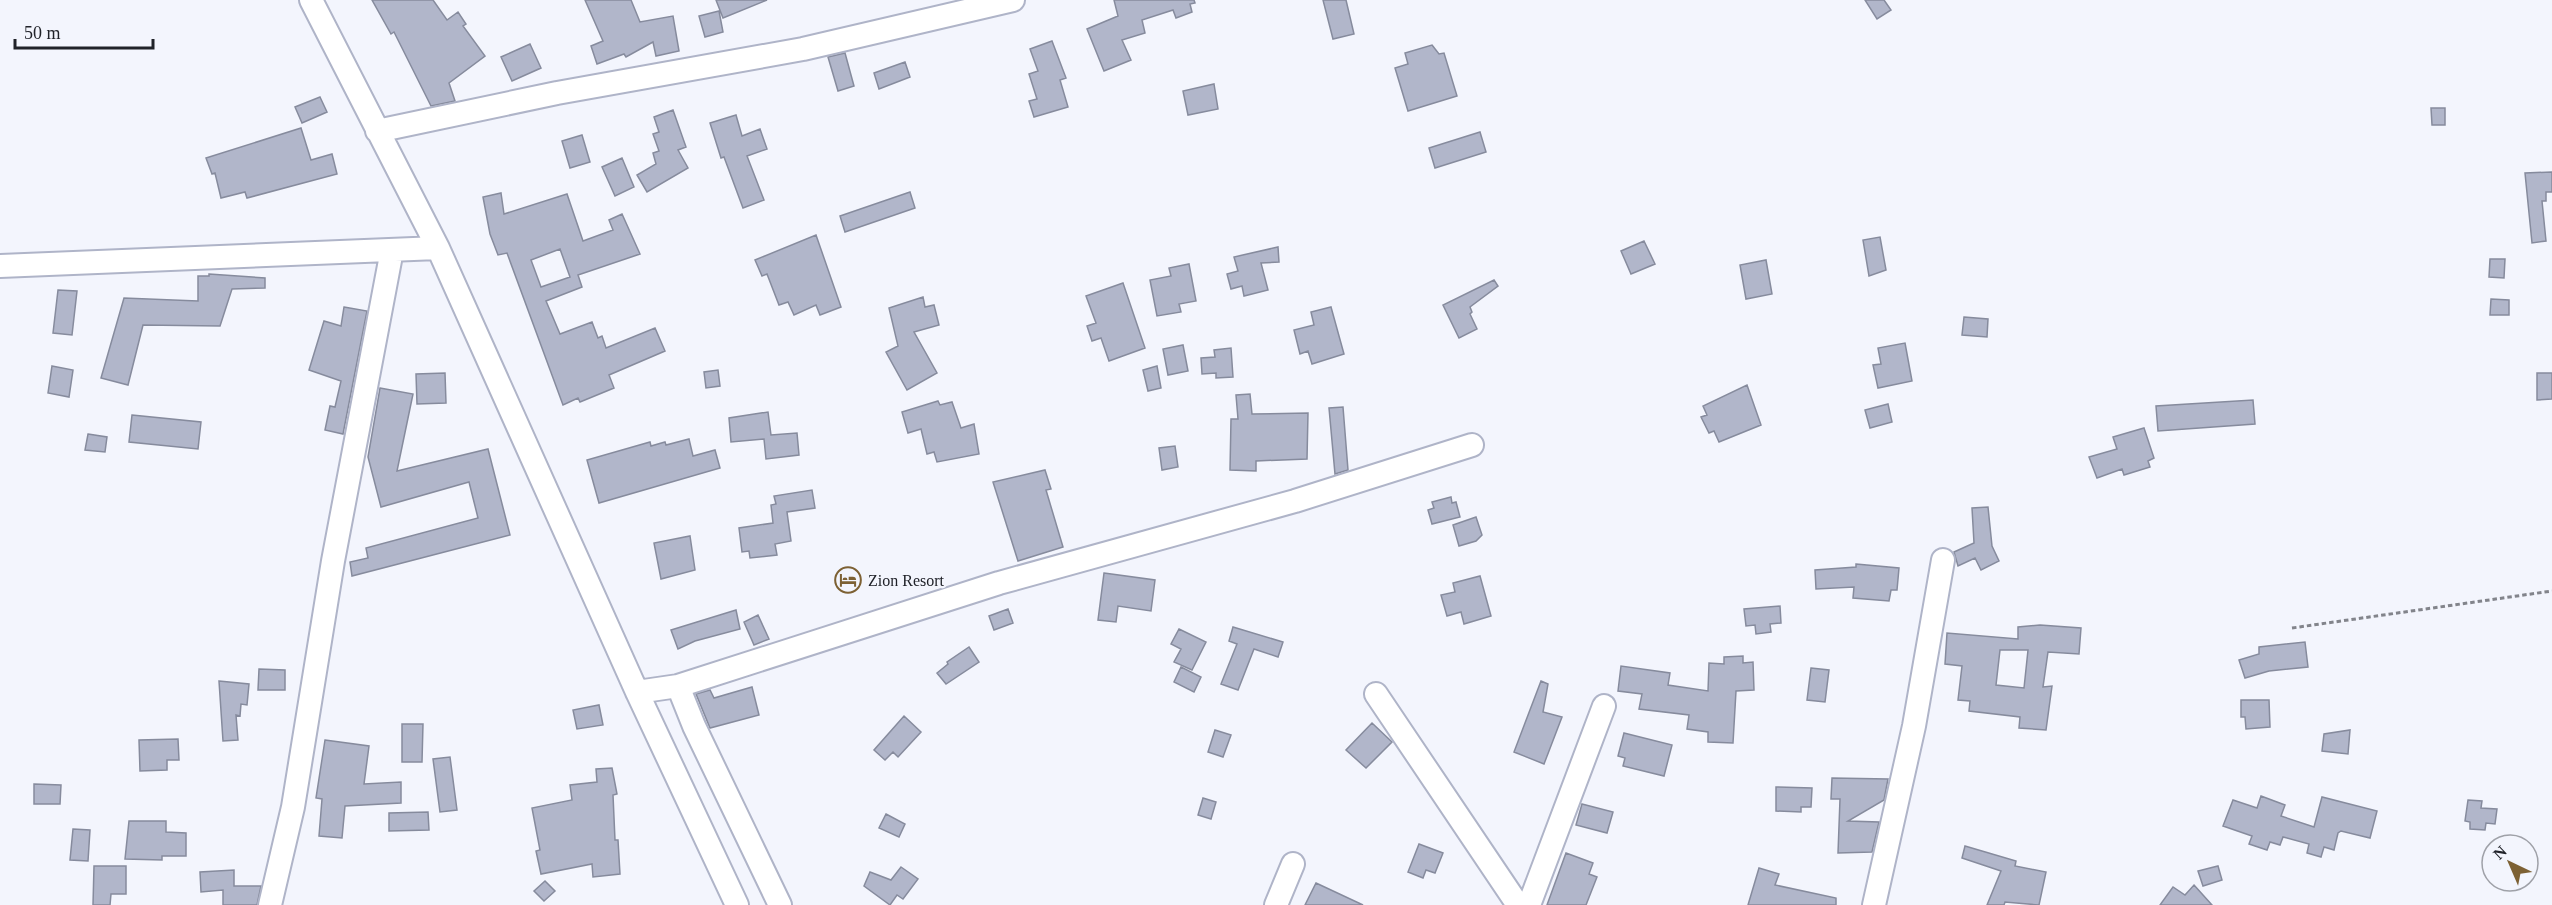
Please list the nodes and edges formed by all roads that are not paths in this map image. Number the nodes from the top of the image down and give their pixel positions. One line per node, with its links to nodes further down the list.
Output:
1 (311, 0): 3 (street)
2 (1013, 0): 3 (street)
3 (377, 131): 4 (street)
4 (438, 248): 5 (street); 10 (street)
5 (392, 250): 6 (street); 14 (street)
6 (0, 266)
7 (1472, 444): 9 (street)
8 (1943, 560): 20 (street)
9 (678, 686): 10 (street); 16 (street)
10 (637, 692): 15 (street)
11 (1376, 694): 18 (street)
12 (1604, 706): 19 (street)
13 (1293, 864): 17 (street)
14 (270, 905)
15 (737, 905)
16 (780, 905)
17 (1276, 905)
18 (1518, 905)
19 (1529, 905)
20 (1874, 905)

